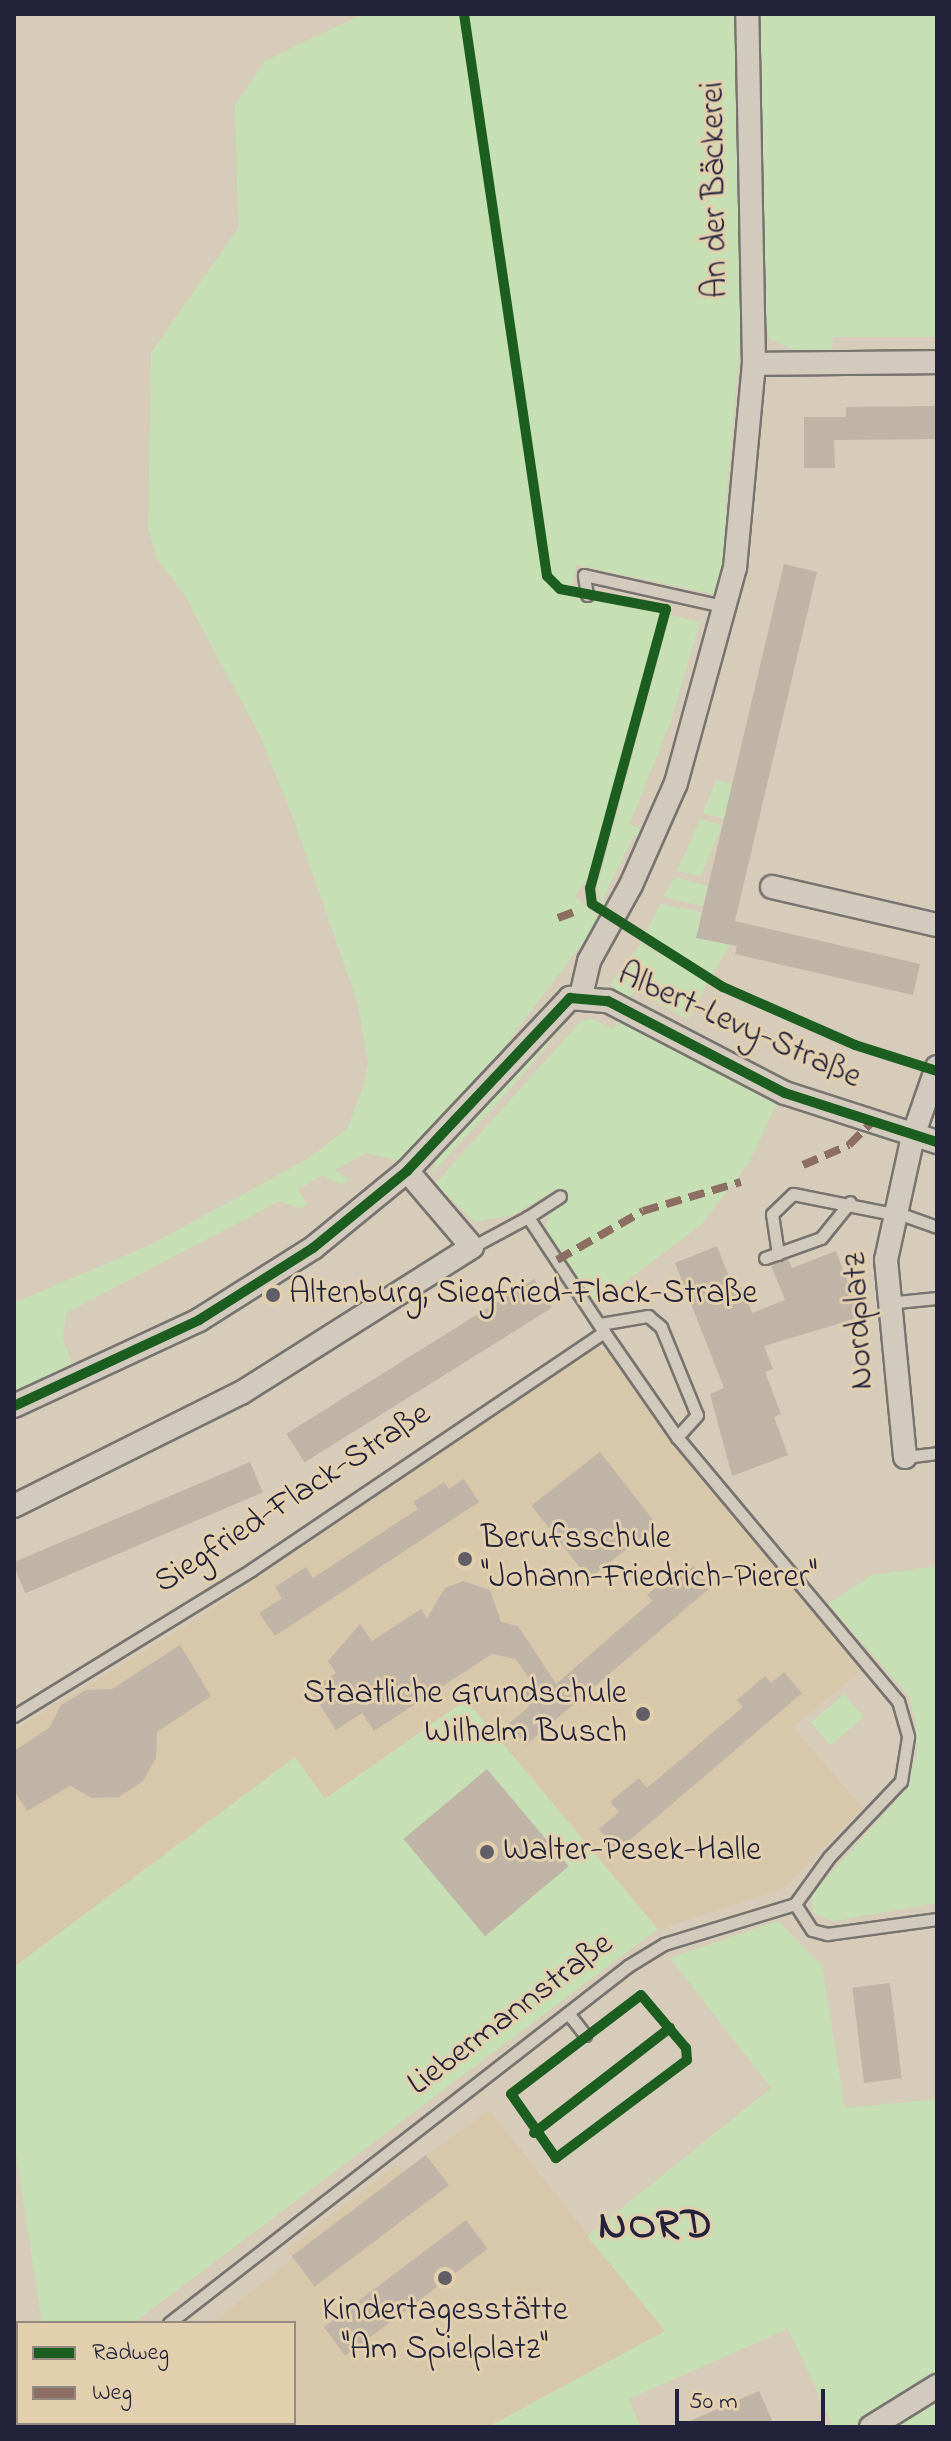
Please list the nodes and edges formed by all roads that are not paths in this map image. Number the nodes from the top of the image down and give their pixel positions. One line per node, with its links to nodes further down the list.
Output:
1 (747, 14): 3 (street, An der Bäckerei)
2 (937, 362): 3 (street)
3 (754, 364): 5 (street)
4 (587, 595): 5 (lane)
5 (728, 607): 8 (street)
6 (772, 887): 7 (street)
7 (937, 925)
8 (581, 996): 10 (street, Albert-Levy-Straße); 12 (street)
9 (937, 1067): 10 (street)
10 (913, 1136): 11 (street, Albert-Levy-Straße); 15 (street, Nordplatz)
11 (937, 1142)
12 (407, 1171): 18 (street); 24 (street)
13 (560, 1196): 16 (lane)
14 (850, 1202): 15 (lane); 19 (lane); 19 (lane)
15 (894, 1213): 17 (lane); 22 (street, Nordplatz)
16 (528, 1217): 18 (lane); 23 (lane)
17 (937, 1227)
18 (472, 1247): 28 (street)
19 (778, 1254): 20 (lane)
20 (765, 1258)
21 (937, 1298): 22 (lane)
22 (887, 1303): 27 (street, Nordplatz)
23 (602, 1328): 25 (lane); 25 (lane); 29 (lane, Siegfried-Flack-Straße)
24 (14, 1406)
25 (677, 1437): 30 (lane)
26 (937, 1453): 27 (lane)
27 (905, 1457)
28 (14, 1506)
29 (14, 1716)
30 (795, 1904): 31 (lane); 32 (lane, Liebermannstraße)
31 (937, 1919)
32 (568, 2013): 33 (lane); 34 (lane, Liebermannstraße)
33 (585, 2035)
34 (172, 2321)
35 (937, 2386): 36 (street)
36 (871, 2427)

